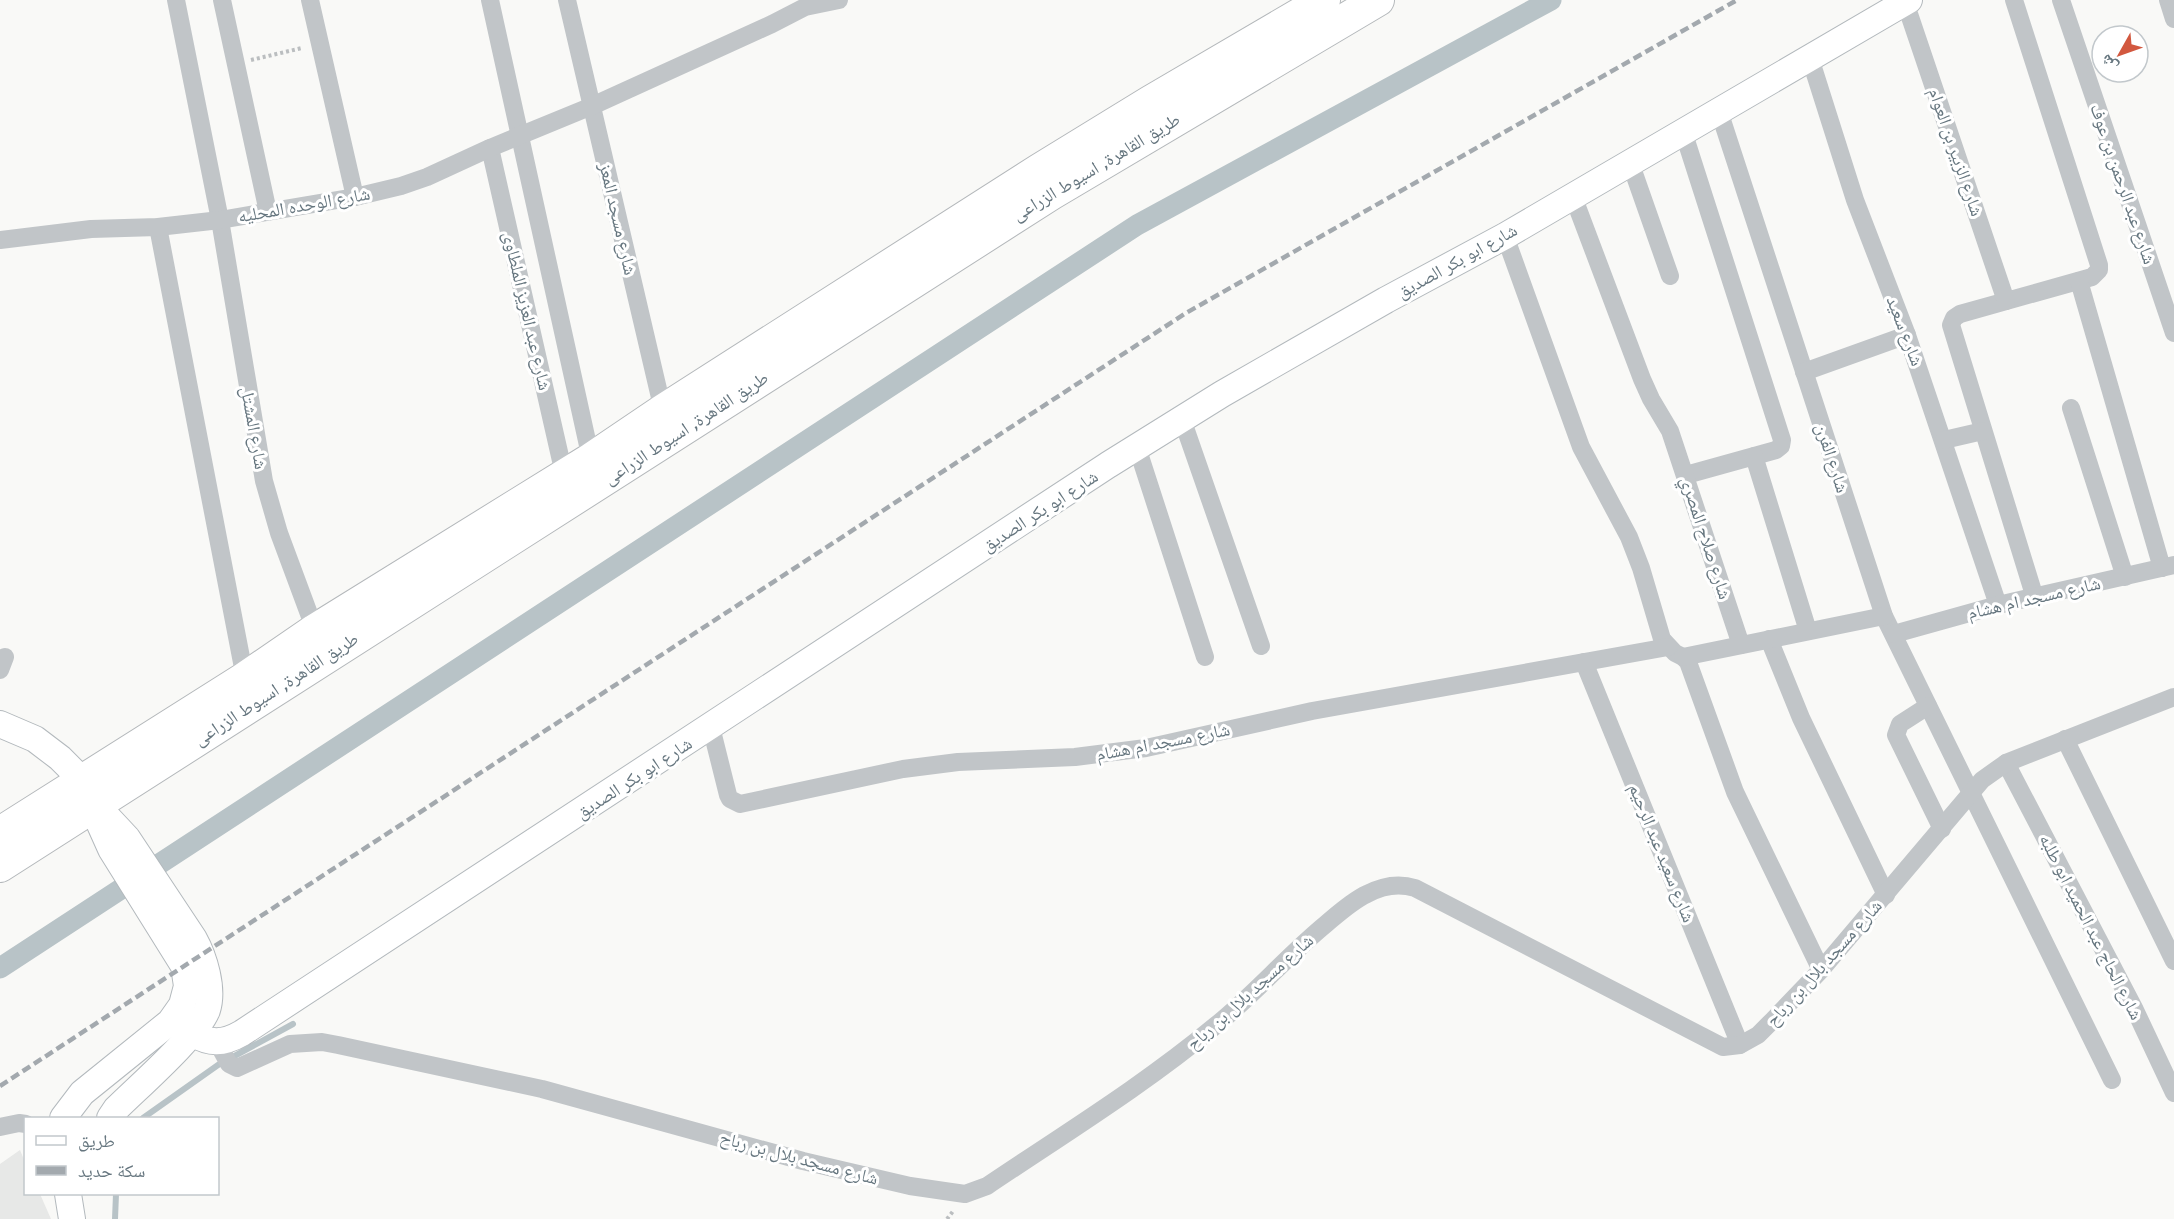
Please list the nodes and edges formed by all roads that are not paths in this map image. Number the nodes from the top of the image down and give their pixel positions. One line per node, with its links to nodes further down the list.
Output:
1 (176, 0): 25 (street, شارع المشتل)
2 (222, 0): 24 (street)
3 (310, 0): 23 (street)
4 (490, 0): 19 (street)
5 (567, 0): 15 (street, شارع مسجد المعز)
6 (839, 0): 15 (street, شارع الوحده المحليه)
7 (1324, 0): 17 (highway, طريق القاهرة, اسيوط الزراعى)
8 (1378, 0): 17 (highway, طريق القاهرة, اسيوط الزراعى)
9 (2014, 0): 30 (street)
10 (2061, 0): 32 (street, شارع عبد الرحمن بن عوف)
11 (2168, 0): 13 (street)
12 (1907, 1): 14 (street, شارع ابو بكر الصديق); 31 (street, شارع الزبير بن العوام)
13 (2174, 19)
14 (1810, 58): 16 (street, شارع ابو بكر الصديق); 33 (street, شارع سعيد)
15 (592, 106): 19 (street, شارع الوحده المحليه); 37 (street, شارع مسجد المعز)
16 (1719, 111): 18 (street, شارع ابو بكر الصديق); 34 (street, شارع الفرن)
17 (1157, 114): 37 (highway, طريق القاهرة, اسيوط الزراعى)
18 (1683, 131): 21 (street, شارع ابو بكر الصديق); 41 (street)
19 (520, 135): 20 (street, شارع الوحده المحليه); 42 (street)
20 (490, 148): 23 (street, شارع الوحده المحليه); 43 (street, شارع عبد العزيز الملطاوى)
21 (1630, 162): 22 (street, شارع ابو بكر الصديق); 29 (street)
22 (1573, 196): 27 (street, شارع ابو بكر الصديق); 44 (street, شارع صلاح المصري)
23 (356, 197): 24 (street, شارع الوحده المحليه)
24 (268, 212): 25 (street, شارع الوحده المحليه)
25 (220, 220): 26 (street, شارع الوحده المحليه); 50 (street, شارع المشتل)
26 (158, 227): 28 (street, شارع الوحده المحليه); 59 (street)
27 (1504, 236): 36 (street, شارع ابو بكر الصديق); 56 (street)
28 (0, 240)
29 (1670, 276)
30 (2079, 281): 31 (street); 45 (street)
31 (2006, 301): 38 (street)
32 (2174, 333)
33 (1907, 335): 34 (street); 39 (street, شارع سعيد)
34 (1804, 372): 49 (street, شارع الفرن)
35 (2071, 408): 46 (street)
36 (1182, 419): 40 (street, شارع ابو بكر الصديق); 55 (street)
37 (666, 424): 42 (highway, طريق القاهرة, اسيوط الزراعى); 66 (highway, طريق القاهرة, اسيوط الزراعى)
38 (1983, 431): 39 (street); 47 (street)
39 (1944, 440): 48 (street, شارع سعيد)
40 (1137, 447): 57 (street); 63 (street, شارع ابو بكر الصديق)
41 (1754, 456): 44 (street); 51 (street)
42 (591, 459): 43 (highway, طريق القاهرة, اسيوط الزراعى)
43 (564, 474): 50 (highway, طريق القاهرة, اسيوط الزراعى)
44 (1686, 475): 54 (street, شارع صلاح المصري)
45 (2168, 566): 46 (street, شارع مسجد ام هشام)
46 (2125, 577): 47 (street, شارع مسجد ام هشام)
47 (2035, 598): 48 (street, شارع مسجد ام هشام)
48 (1998, 605): 52 (street, شارع مسجد ام هشام)
49 (1884, 616): 51 (street, شارع مسجد ام هشام); 52 (street, شارع الفرن)
50 (315, 630): 59 (highway, طريق القاهرة, اسيوط الزراعى)
51 (1808, 631): 53 (street, شارع مسجد ام هشام)
52 (1894, 634): 61 (street, شارع الفرن)
53 (1769, 639): 54 (street, شارع مسجد ام هشام); 71 (street)
54 (1741, 645): 56 (street, شارع مسجد ام هشام)
55 (1261, 646)
56 (1675, 652): 58 (street, شارع مسجد ام هشام); 74 (street)
57 (1205, 657)
58 (1584, 662): 63 (street, شارع مسجد ام هشام); 76 (street, شارع سعيد عبد الرحيم)
59 (245, 678): 66 (highway, طريق القاهرة, اسيوط الزراعى)
60 (2174, 697): 64 (street, شارع مسجد بلال بن رباح)
61 (1928, 706): 67 (street, شارع الفرن); 68 (street)
62 (1, 726): 66 (street)
63 (711, 727): 77 (street, شارع ابو بكر الصديق)
64 (2065, 739): 65 (street, شارع مسجد بلال بن رباح); 73 (street)
65 (2006, 763): 67 (street, شارع مسجد بلال بن رباح); 79 (street, شارع الحاج عبد الحميد ابو طلبه)
66 (89, 793): 69 (highway, طريق القاهرة, اسيوط الزراعى); 70 (highway, طريق القاهرة, اسيوط الزراعى); 72 (street)
67 (1971, 794): 68 (street, شارع مسجد بلال بن رباح); 78 (street, شارع الفرن)
68 (1942, 829): 71 (street, شارع مسجد بلال بن رباح)
69 (0, 833)
70 (0, 866)
71 (1886, 895): 74 (street, شارع مسجد بلال بن رباح)
72 (184, 945): 75 (street); 80 (street)
73 (2174, 961)
74 (1821, 970): 76 (street, شارع مسجد بلال بن رباح)
75 (191, 1033): 77 (street); 81 (street)
76 (1740, 1045): 77 (street, شارع مسجد بلال بن رباح)
77 (223, 1054)
78 (2112, 1080)
79 (2174, 1093)
80 (64, 1117)
81 (111, 1117)
82 (24, 1124): 83 (street)
83 (0, 1127)
84 (68, 1195): 85 (street)
85 (72, 1219)

